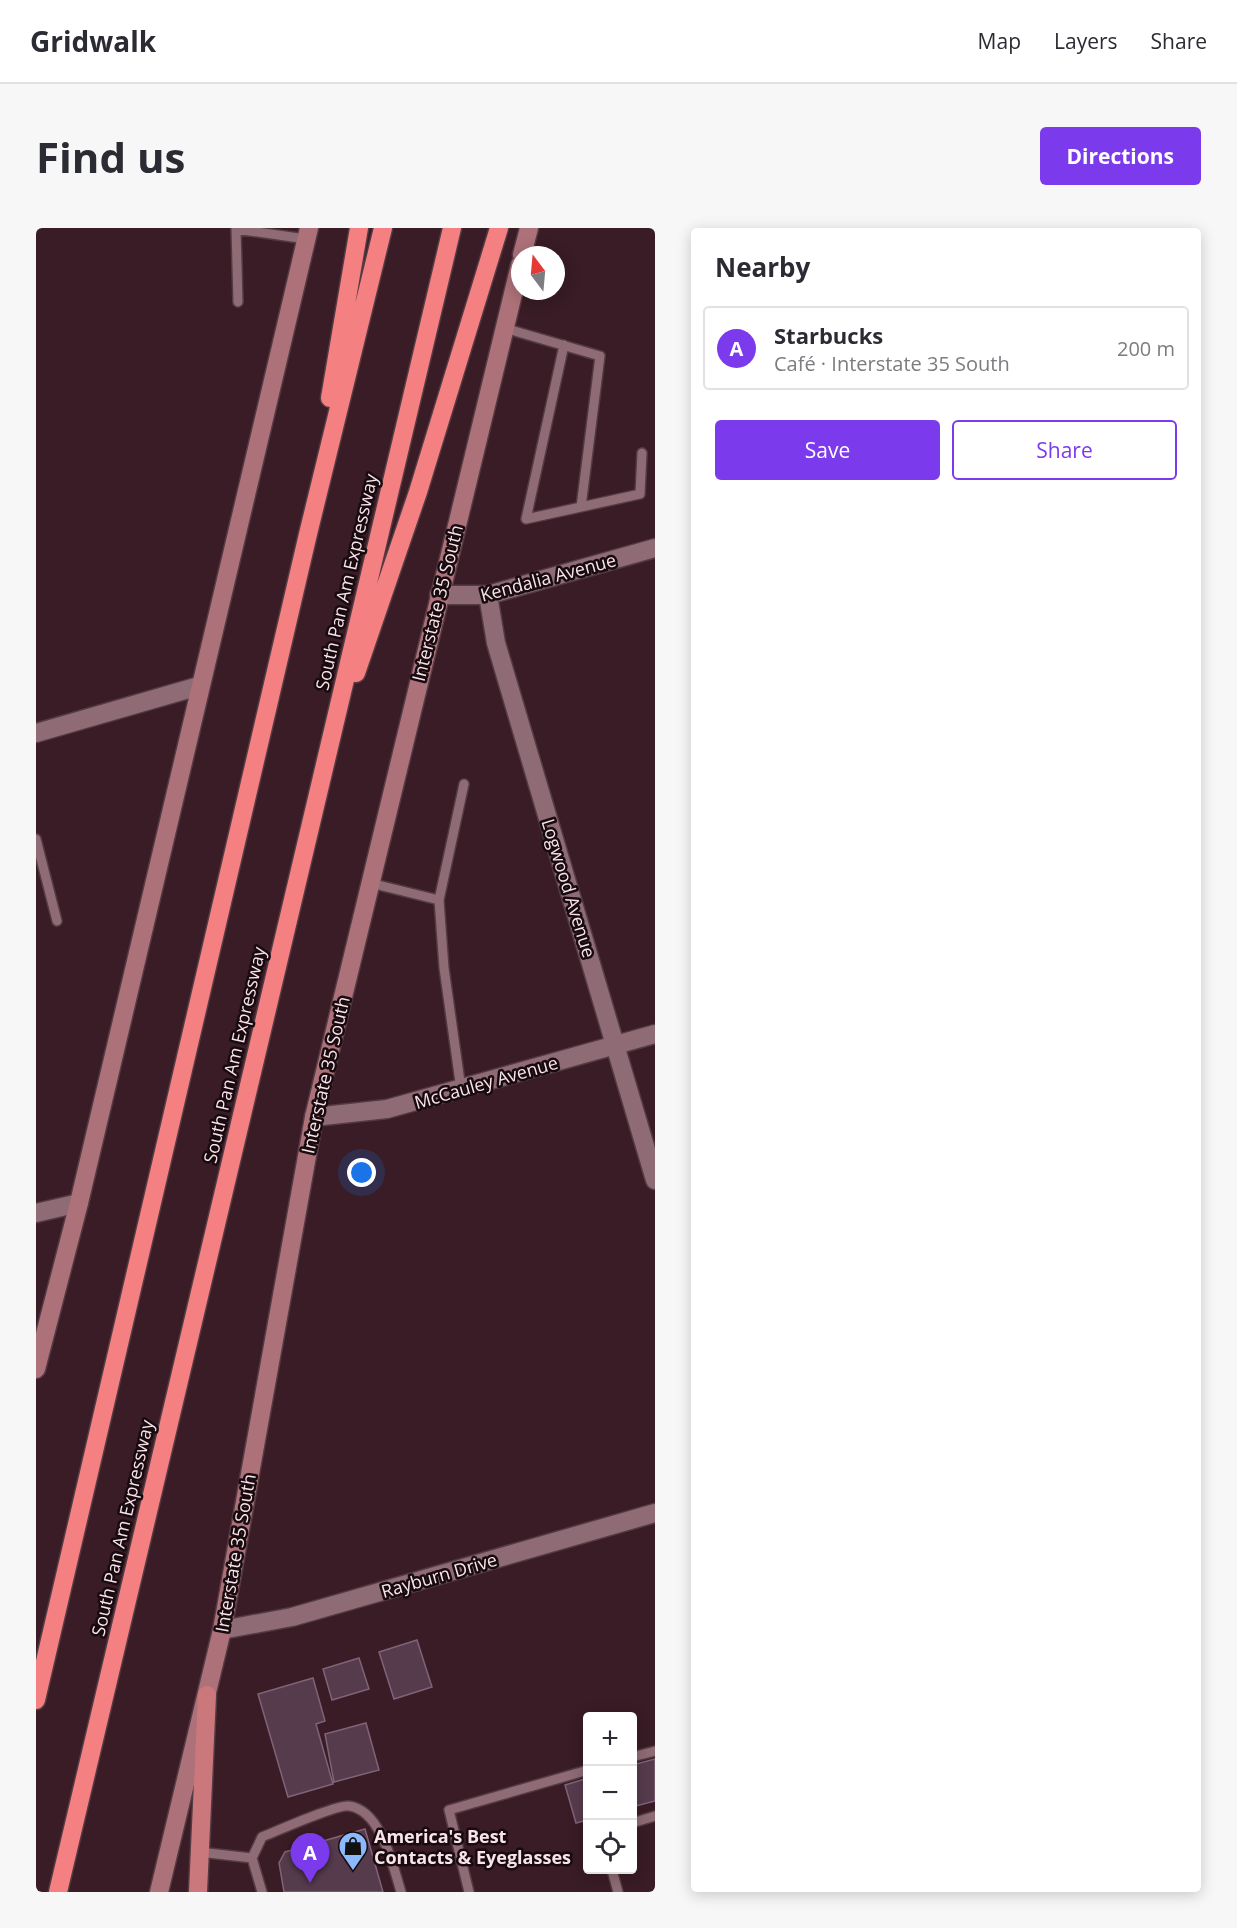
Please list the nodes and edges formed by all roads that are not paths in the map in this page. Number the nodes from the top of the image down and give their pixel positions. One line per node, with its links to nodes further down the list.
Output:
1 (359, 228): 14 (highway)
2 (383, 228): 14 (highway)
3 (452, 228): 20 (highway, South Pan Am Expressway)
4 (499, 228): 20 (highway)
5 (529, 228): 7 (main road)
6 (308, 233): 9 (lane); 18 (main road)
7 (524, 246)
8 (511, 300): 10 (main road, Interstate 35 South)
9 (238, 302)
10 (504, 328): 11 (lane); 16 (main road, Interstate 35 South)
11 (564, 345): 13 (lane); 13 (lane)
12 (642, 453): 13 (lane)
13 (581, 507)
14 (308, 534): 37 (highway)
15 (655, 548): 17 (street, Kendalia Avenue)
16 (439, 595): 17 (street, Kendalia Avenue); 23 (main road, Interstate 35 South)
17 (488, 595): 27 (street, Logwood Avenue)
18 (200, 686): 19 (street); 31 (main road)
19 (36, 733)
20 (320, 780): 47 (highway, South Pan Am Expressway)
21 (464, 784): 24 (lane)
22 (36, 839): 25 (lane)
23 (370, 883): 24 (lane); 29 (main road, Interstate 35 South)
24 (439, 900): 28 (lane)
25 (57, 921)
26 (655, 1034): 27 (street, McCauley Avenue)
27 (616, 1045): 28 (street, McCauley Avenue); 30 (street, Logwood Avenue)
28 (461, 1089): 29 (street, McCauley Avenue)
29 (314, 1117): 35 (main road, Interstate 35 South)
30 (655, 1180)
31 (79, 1203): 32 (street); 33 (main road)
32 (36, 1213)
33 (36, 1369)
34 (655, 1513): 35 (street, Rayburn Drive)
35 (222, 1630): 36 (main road, Interstate 35 South)
36 (207, 1695): 43 (main road); 48 (main road, Interstate 35 South)
37 (36, 1700)
38 (655, 1750): 39 (lane)
39 (637, 1756)
40 (583, 1771): 52 (lane)
41 (655, 1816): 42 (lane)
42 (637, 1821)
43 (199, 1852): 44 (lane); 49 (main road)
44 (252, 1857): 50 (lane); 51 (lane)
45 (613, 1874): 46 (lane)
46 (615, 1891)
47 (58, 1892)
48 (159, 1892)
49 (198, 1892)
50 (262, 1892)
51 (401, 1892)
52 (470, 1892)

